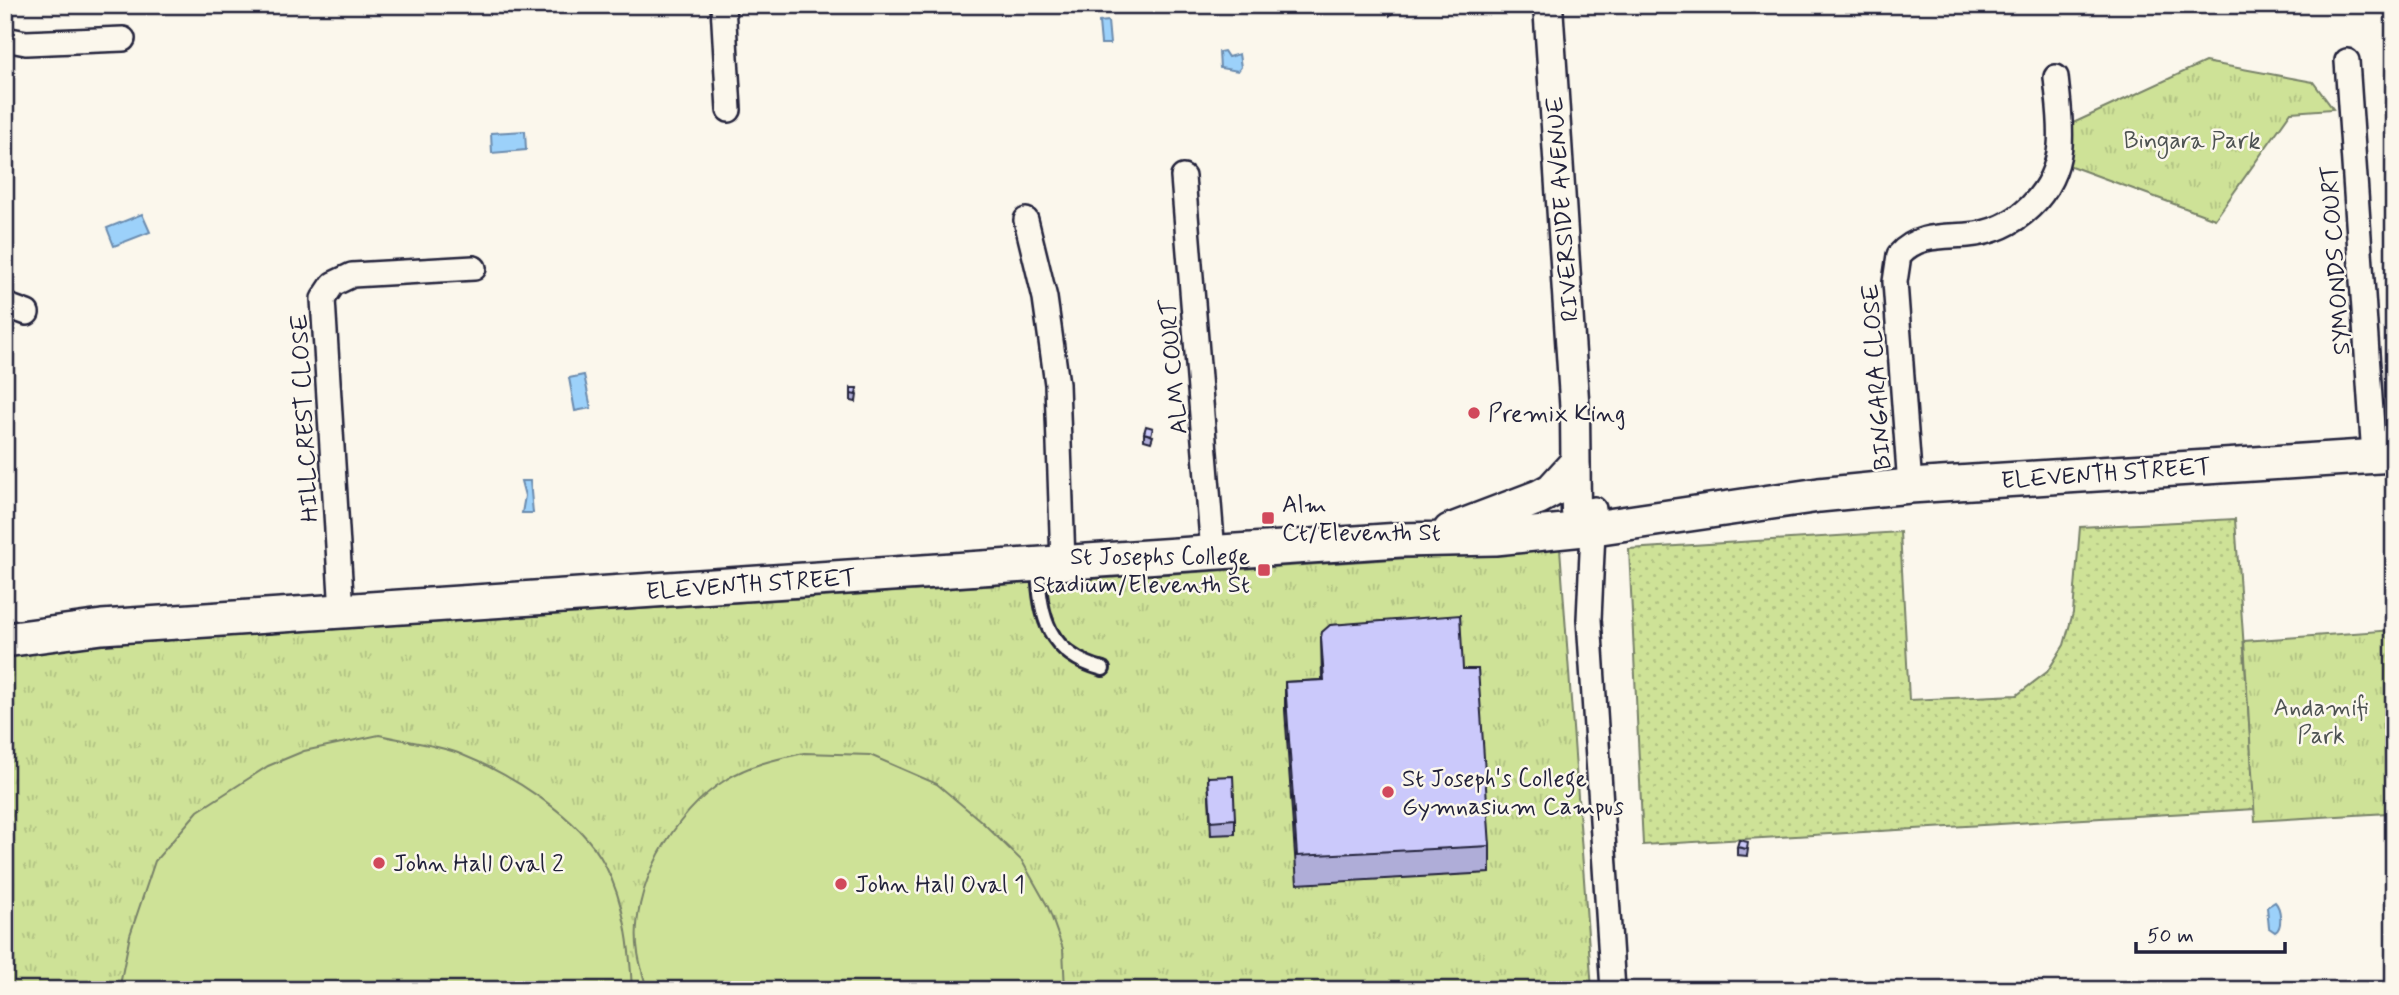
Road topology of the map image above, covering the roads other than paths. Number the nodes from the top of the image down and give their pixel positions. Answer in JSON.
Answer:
{"nodes":[{"id":1,"x":723,"y":5,"type":"edge"},
{"id":2,"x":1548,"y":5,"type":"edge"},
{"id":3,"x":5,"y":39,"type":"edge"},
{"id":4,"x":123,"y":39,"type":"dead end"},
{"id":5,"x":2347,"y":61,"type":"dead end"},
{"id":6,"x":2056,"y":77,"type":"dead end"},
{"id":7,"x":729,"y":110,"type":"dead end"},
{"id":8,"x":1183,"y":177,"type":"dead end"},
{"id":9,"x":1026,"y":220,"type":"dead end"},
{"id":10,"x":474,"y":268,"type":"dead end"},
{"id":11,"x":1575,"y":414,"type":"junction"},
{"id":12,"x":2384,"y":455,"type":"edge"},
{"id":13,"x":1573,"y":467,"type":"junction"},
{"id":14,"x":1910,"y":486,"type":"junction"},
{"id":15,"x":1585,"y":519,"type":"junction"},
{"id":16,"x":1448,"y":532,"type":"junction"},
{"id":17,"x":1400,"y":540,"type":"junction"},
{"id":18,"x":1213,"y":553,"type":"junction"},
{"id":19,"x":1051,"y":564,"type":"junction"},
{"id":20,"x":342,"y":612,"type":"junction"},
{"id":21,"x":5,"y":623,"type":"edge"},
{"id":22,"x":102,"y":627,"type":"junction"},
{"id":23,"x":5,"y":640,"type":"edge"},
{"id":24,"x":1103,"y":670,"type":"dead end"},
{"id":25,"x":1613,"y":990,"type":"edge"}],
"edges":[{"from":1,"to":7,"type":"street"},
{"from":2,"to":11,"type":"street","name":"RIVERSIDE AVENUE"},
{"from":3,"to":4,"type":"street"},
{"from":5,"to":12,"type":"street","name":"SYMONDS COURT"},
{"from":6,"to":14,"type":"street","name":"BINGARA CLOSE"},
{"from":8,"to":18,"type":"street","name":"ALM COURT"},
{"from":9,"to":19,"type":"street"},
{"from":10,"to":20,"type":"street","name":"HILLCREST CLOSE"},
{"from":11,"to":13,"type":"street","name":"RIVERSIDE AVENUE"},
{"from":11,"to":15,"type":"street","name":"RIVERSIDE AVENUE"},
{"from":12,"to":14,"type":"main road","name":"ELEVENTH STREET"},
{"from":13,"to":15,"type":"street","name":"RIVERSIDE AVENUE"},
{"from":13,"to":16,"type":"main road"},
{"from":14,"to":15,"type":"main road","name":"ELEVENTH STREET"},
{"from":15,"to":16,"type":"main road","name":"ELEVENTH STREET"},
{"from":15,"to":17,"type":"main road","name":"ELEVENTH STREET"},
{"from":15,"to":25,"type":"street","name":"RIVERSIDE AVENUE"},
{"from":16,"to":17,"type":"main road","name":"ELEVENTH STREET"},
{"from":17,"to":18,"type":"main road","name":"ELEVENTH STREET"},
{"from":18,"to":19,"type":"main road","name":"ELEVENTH STREET"},
{"from":19,"to":20,"type":"main road","name":"ELEVENTH STREET"},
{"from":19,"to":24,"type":"lane"},
{"from":20,"to":22,"type":"main road","name":"ELEVENTH STREET"},
{"from":21,"to":22,"type":"main road","name":"ELEVENTH STREET"},
{"from":22,"to":23,"type":"main road","name":"ELEVENTH STREET"}]}
